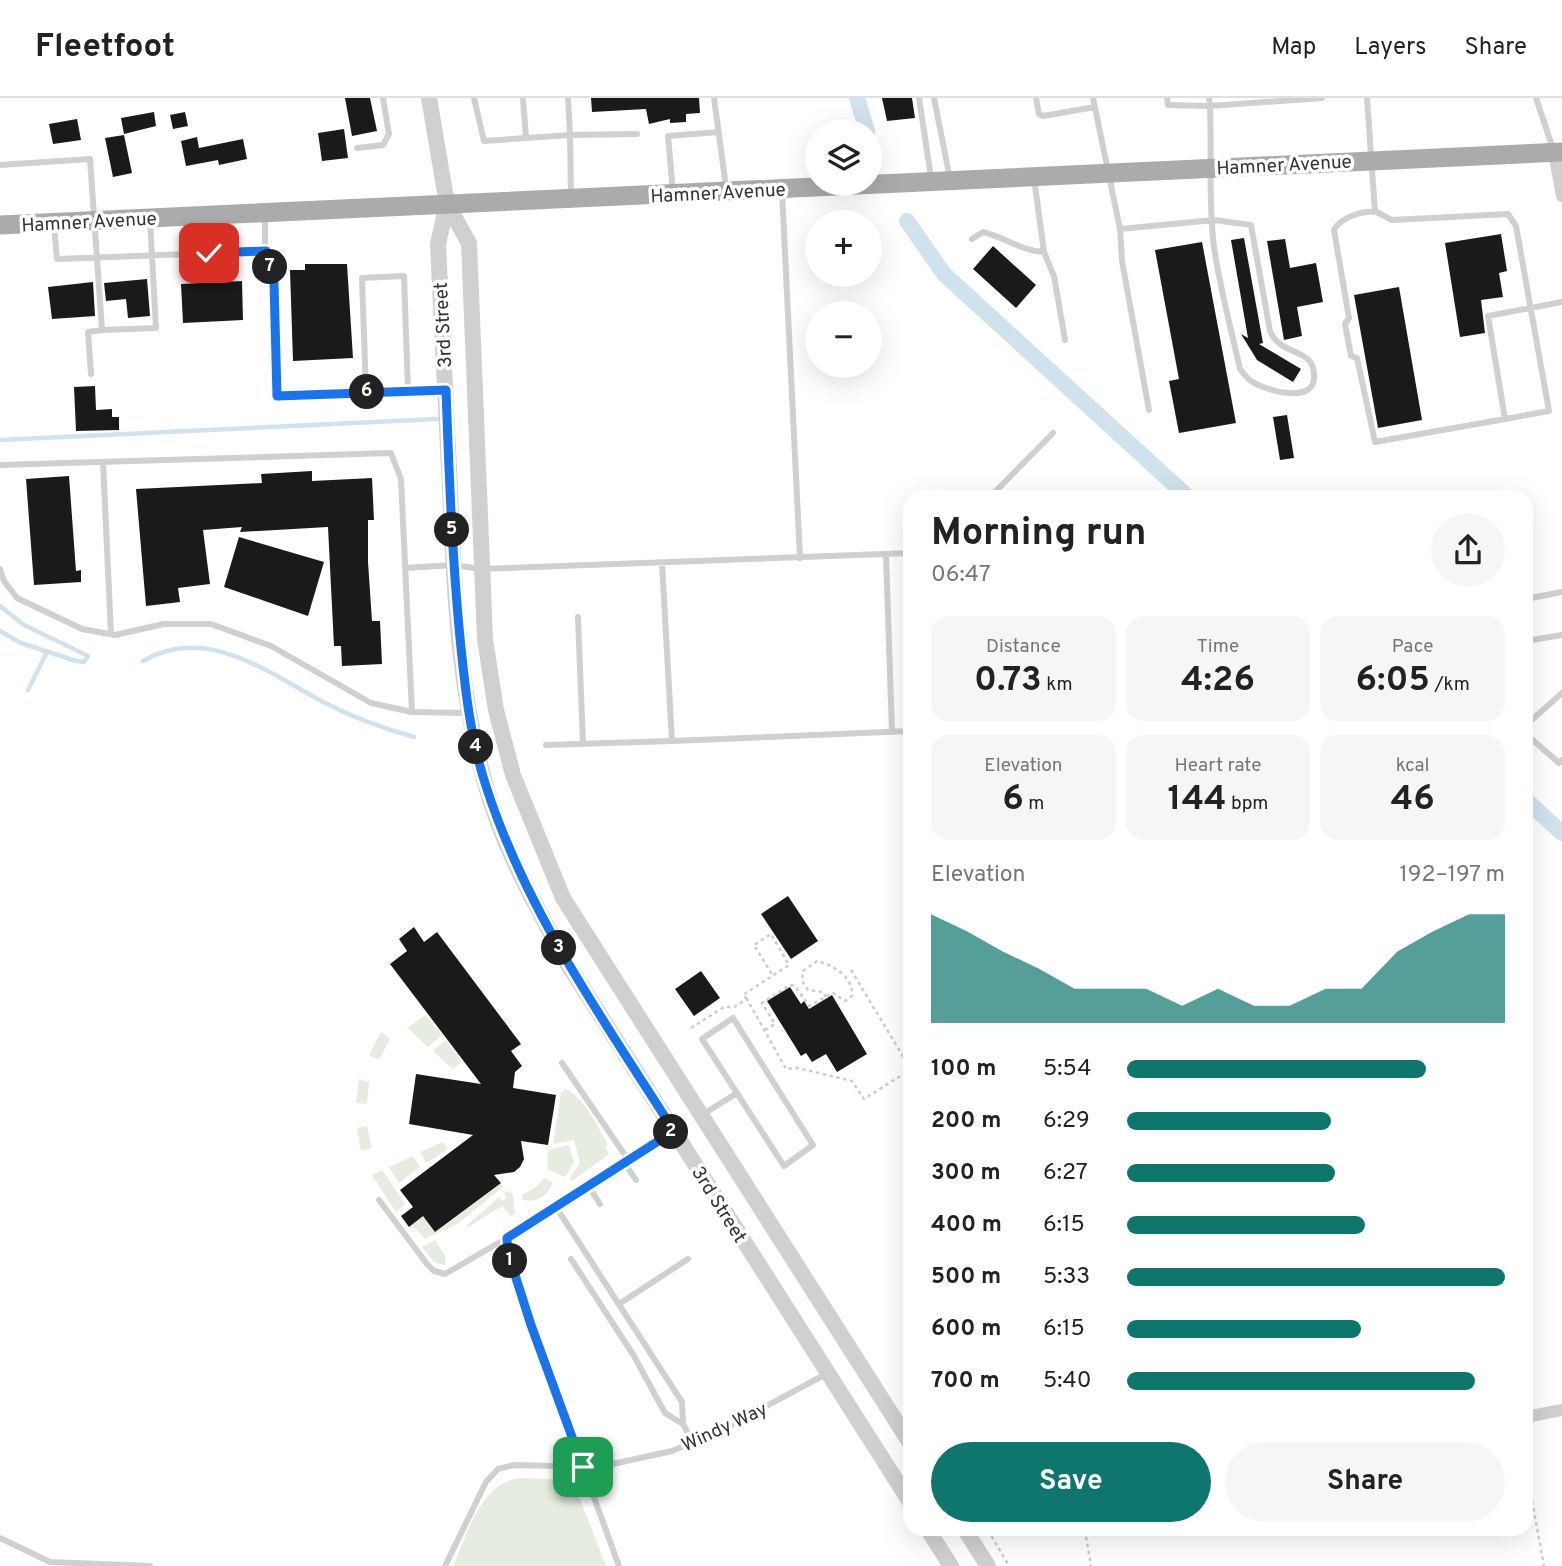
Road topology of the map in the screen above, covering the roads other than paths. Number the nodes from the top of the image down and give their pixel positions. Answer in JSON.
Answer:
{"nodes":[{"id":1,"x":383,"y":98,"type":"edge"},
{"id":2,"x":429,"y":98,"type":"edge"},
{"id":3,"x":474,"y":98,"type":"edge"},
{"id":4,"x":523,"y":98,"type":"edge"},
{"id":5,"x":568,"y":98,"type":"edge"},
{"id":6,"x":714,"y":98,"type":"edge"},
{"id":7,"x":919,"y":98,"type":"edge"},
{"id":8,"x":933,"y":98,"type":"edge"},
{"id":9,"x":1036,"y":98,"type":"edge"},
{"id":10,"x":1093,"y":98,"type":"edge"},
{"id":11,"x":1167,"y":98,"type":"edge"},
{"id":12,"x":1322,"y":98,"type":"edge"},
{"id":13,"x":1367,"y":98,"type":"edge"},
{"id":14,"x":1536,"y":98,"type":"edge"},
{"id":15,"x":1254,"y":101,"type":"edge"},
{"id":16,"x":1210,"y":102,"type":"edge"},
{"id":17,"x":1095,"y":107,"type":"junction"},
{"id":18,"x":719,"y":132,"type":"junction"},
{"id":19,"x":637,"y":134,"type":"dead end"},
{"id":20,"x":570,"y":135,"type":"junction"},
{"id":21,"x":526,"y":138,"type":"junction"},
{"id":22,"x":357,"y":148,"type":"dead end"},
{"id":23,"x":1558,"y":152,"type":"edge"},
{"id":24,"x":1370,"y":160,"type":"junction"},
{"id":25,"x":0,"y":165,"type":"edge"},
{"id":26,"x":1212,"y":168,"type":"junction"},
{"id":27,"x":1108,"y":171,"type":"junction"},
{"id":28,"x":1034,"y":176,"type":"junction"},
{"id":29,"x":932,"y":182,"type":"junction"},
{"id":30,"x":782,"y":189,"type":"junction"},
{"id":31,"x":727,"y":192,"type":"junction"},
{"id":32,"x":673,"y":194,"type":"junction"},
{"id":33,"x":1562,"y":196,"type":"edge"},
{"id":34,"x":571,"y":199,"type":"junction"},
{"id":35,"x":447,"y":204,"type":"junction"},
{"id":36,"x":1375,"y":212,"type":"junction"},
{"id":37,"x":265,"y":213,"type":"junction"},
{"id":38,"x":150,"y":218,"type":"junction"},
{"id":39,"x":1214,"y":219,"type":"junction"},
{"id":40,"x":96,"y":220,"type":"junction"},
{"id":41,"x":54,"y":222,"type":"junction"},
{"id":42,"x":0,"y":225,"type":"edge"},
{"id":43,"x":1120,"y":229,"type":"junction"},
{"id":44,"x":972,"y":239,"type":"dead end"},
{"id":45,"x":266,"y":251,"type":"junction"},
{"id":46,"x":1044,"y":252,"type":"junction"},
{"id":47,"x":152,"y":256,"type":"junction"},
{"id":48,"x":98,"y":258,"type":"junction"},
{"id":49,"x":1562,"y":302,"type":"edge"},
{"id":50,"x":1530,"y":308,"type":"junction"},
{"id":51,"x":102,"y":330,"type":"junction"},
{"id":52,"x":1065,"y":340,"type":"dead end"},
{"id":53,"x":91,"y":374,"type":"dead end"},
{"id":54,"x":446,"y":390,"type":"junction"},
{"id":55,"x":408,"y":391,"type":"junction"},
{"id":56,"x":366,"y":393,"type":"junction"},
{"id":57,"x":1149,"y":410,"type":"dead end"},
{"id":58,"x":1506,"y":419,"type":"junction"},
{"id":59,"x":1053,"y":433,"type":"dead end"},
{"id":60,"x":103,"y":462,"type":"junction"},
{"id":61,"x":0,"y":465,"type":"edge"},
{"id":62,"x":997,"y":490,"type":"edge"},
{"id":63,"x":903,"y":554,"type":"edge"},
{"id":64,"x":886,"y":555,"type":"junction"},
{"id":65,"x":800,"y":558,"type":"junction"},
{"id":66,"x":663,"y":563,"type":"junction"},
{"id":67,"x":453,"y":565,"type":"junction"},
{"id":68,"x":405,"y":568,"type":"junction"},
{"id":69,"x":0,"y":569,"type":"edge"},
{"id":70,"x":481,"y":569,"type":"junction"},
{"id":71,"x":1562,"y":592,"type":"edge"},
{"id":72,"x":1533,"y":598,"type":"edge"},
{"id":73,"x":578,"y":617,"type":"dead end"},
{"id":74,"x":111,"y":634,"type":"junction"},
{"id":75,"x":1562,"y":635,"type":"edge"},
{"id":76,"x":1533,"y":640,"type":"edge"},
{"id":77,"x":1562,"y":693,"type":"edge"},
{"id":78,"x":412,"y":712,"type":"junction"},
{"id":79,"x":468,"y":713,"type":"junction"},
{"id":80,"x":1533,"y":719,"type":"edge"},
{"id":81,"x":903,"y":731,"type":"edge"},
{"id":82,"x":892,"y":732,"type":"junction"},
{"id":83,"x":1533,"y":739,"type":"edge"},
{"id":84,"x":672,"y":741,"type":"junction"},
{"id":85,"x":583,"y":744,"type":"junction"},
{"id":86,"x":547,"y":745,"type":"dead end"},
{"id":87,"x":1562,"y":760,"type":"edge"},
{"id":88,"x":562,"y":1063,"type":"dead end"},
{"id":89,"x":737,"y":1093,"type":"junction"},
{"id":90,"x":700,"y":1115,"type":"junction"},
{"id":91,"x":674,"y":1131,"type":"junction"},
{"id":92,"x":625,"y":1160,"type":"junction"},
{"id":93,"x":636,"y":1180,"type":"dead end"},
{"id":94,"x":588,"y":1185,"type":"junction"},
{"id":95,"x":379,"y":1200,"type":"dead end"},
{"id":96,"x":600,"y":1205,"type":"dead end"},
{"id":97,"x":556,"y":1207,"type":"junction"},
{"id":98,"x":507,"y":1238,"type":"junction"},
{"id":99,"x":570,"y":1259,"type":"dead end"},
{"id":100,"x":688,"y":1259,"type":"dead end"},
{"id":101,"x":619,"y":1304,"type":"junction"},
{"id":102,"x":856,"y":1359,"type":"junction"},
{"id":103,"x":828,"y":1373,"type":"junction"},
{"id":104,"x":1562,"y":1410,"type":"edge"},
{"id":105,"x":1533,"y":1416,"type":"edge"},
{"id":106,"x":683,"y":1424,"type":"junction"},
{"id":107,"x":903,"y":1432,"type":"edge"},
{"id":108,"x":693,"y":1443,"type":"junction"},
{"id":109,"x":583,"y":1467,"type":"junction"},
{"id":110,"x":903,"y":1491,"type":"edge"},
{"id":111,"x":932,"y":1536,"type":"edge"},
{"id":112,"x":969,"y":1536,"type":"edge"},
{"id":113,"x":0,"y":1538,"type":"edge"},
{"id":114,"x":49,"y":1564,"type":"edge"},
{"id":115,"x":150,"y":1566,"type":"edge"},
{"id":116,"x":445,"y":1566,"type":"edge"},
{"id":117,"x":619,"y":1566,"type":"edge"},
{"id":118,"x":951,"y":1566,"type":"edge"},
{"id":119,"x":988,"y":1566,"type":"edge"}],
"edges":[{"from":1,"to":22,"type":"lane"},
{"from":2,"to":35,"type":"street","name":"3rd Street"},
{"from":3,"to":21,"type":"lane"},
{"from":4,"to":21,"type":"lane"},
{"from":5,"to":20,"type":"lane"},
{"from":6,"to":18,"type":"lane"},
{"from":7,"to":29,"type":"lane"},
{"from":8,"to":29,"type":"lane"},
{"from":9,"to":17,"type":"lane"},
{"from":10,"to":17,"type":"lane"},
{"from":11,"to":16,"type":"lane"},
{"from":12,"to":15,"type":"lane"},
{"from":13,"to":24,"type":"lane"},
{"from":14,"to":23,"type":"lane"},
{"from":15,"to":16,"type":"lane"},
{"from":16,"to":26,"type":"lane"},
{"from":17,"to":27,"type":"lane"},
{"from":18,"to":31,"type":"lane"},
{"from":18,"to":32,"type":"lane"},
{"from":19,"to":20,"type":"lane"},
{"from":20,"to":21,"type":"lane"},
{"from":20,"to":34,"type":"lane"},
{"from":23,"to":24,"type":"main road","name":"Hamner Avenue"},
{"from":23,"to":33,"type":"street"},
{"from":24,"to":26,"type":"main road","name":"Hamner Avenue"},
{"from":24,"to":36,"type":"lane"},
{"from":25,"to":40,"type":"lane"},
{"from":26,"to":27,"type":"main road","name":"Hamner Avenue"},
{"from":26,"to":39,"type":"lane"},
{"from":27,"to":28,"type":"main road","name":"Hamner Avenue"},
{"from":27,"to":43,"type":"lane"},
{"from":28,"to":29,"type":"main road","name":"Hamner Avenue"},
{"from":28,"to":46,"type":"lane"},
{"from":29,"to":30,"type":"main road","name":"Hamner Avenue"},
{"from":30,"to":31,"type":"main road","name":"Hamner Avenue"},
{"from":30,"to":65,"type":"lane"},
{"from":31,"to":32,"type":"main road","name":"Hamner Avenue"},
{"from":32,"to":34,"type":"main road","name":"Hamner Avenue"},
{"from":34,"to":35,"type":"main road","name":"Hamner Avenue"},
{"from":35,"to":37,"type":"main road","name":"Hamner Avenue"},
{"from":35,"to":54,"type":"street","name":"3rd Street"},
{"from":35,"to":70,"type":"street","name":"3rd Street"},
{"from":36,"to":50,"type":"lane"},
{"from":36,"to":58,"type":"lane"},
{"from":37,"to":38,"type":"main road","name":"Hamner Avenue"},
{"from":37,"to":45,"type":"lane"},
{"from":38,"to":40,"type":"main road","name":"Hamner Avenue"},
{"from":38,"to":47,"type":"lane"},
{"from":39,"to":39,"type":"lane"},
{"from":39,"to":43,"type":"lane"},
{"from":40,"to":41,"type":"main road","name":"Hamner Avenue"},
{"from":40,"to":48,"type":"lane"},
{"from":41,"to":42,"type":"main road","name":"Hamner Avenue"},
{"from":41,"to":48,"type":"lane"},
{"from":43,"to":57,"type":"lane"},
{"from":44,"to":46,"type":"lane"},
{"from":45,"to":47,"type":"lane"},
{"from":45,"to":56,"type":"lane"},
{"from":46,"to":52,"type":"lane"},
{"from":47,"to":48,"type":"lane"},
{"from":47,"to":51,"type":"lane"},
{"from":48,"to":51,"type":"lane"},
{"from":49,"to":50,"type":"lane"},
{"from":50,"to":58,"type":"lane"},
{"from":50,"to":58,"type":"lane"},
{"from":51,"to":53,"type":"lane"},
{"from":54,"to":55,"type":"lane"},
{"from":54,"to":67,"type":"street","name":"3rd Street"},
{"from":55,"to":56,"type":"lane"},
{"from":55,"to":56,"type":"lane"},
{"from":59,"to":62,"type":"lane"},
{"from":60,"to":61,"type":"lane"},
{"from":60,"to":68,"type":"lane"},
{"from":60,"to":74,"type":"lane"},
{"from":63,"to":64,"type":"lane"},
{"from":64,"to":65,"type":"lane"},
{"from":64,"to":82,"type":"lane"},
{"from":65,"to":66,"type":"lane"},
{"from":66,"to":70,"type":"lane"},
{"from":66,"to":84,"type":"lane"},
{"from":67,"to":68,"type":"lane"},
{"from":67,"to":70,"type":"lane"},
{"from":67,"to":79,"type":"street","name":"3rd Street"},
{"from":68,"to":78,"type":"lane"},
{"from":69,"to":74,"type":"lane"},
{"from":70,"to":90,"type":"street","name":"3rd Street"},
{"from":71,"to":72,"type":"lane"},
{"from":73,"to":85,"type":"lane"},
{"from":74,"to":78,"type":"lane"},
{"from":75,"to":76,"type":"lane"},
{"from":77,"to":80,"type":"lane"},
{"from":78,"to":79,"type":"lane"},
{"from":79,"to":91,"type":"street","name":"3rd Street"},
{"from":81,"to":82,"type":"lane"},
{"from":82,"to":84,"type":"lane"},
{"from":83,"to":87,"type":"lane"},
{"from":84,"to":85,"type":"lane"},
{"from":85,"to":86,"type":"lane"},
{"from":88,"to":92,"type":"lane"},
{"from":89,"to":89,"type":"lane"},
{"from":89,"to":90,"type":"lane"},
{"from":90,"to":102,"type":"street","name":"3rd Street"},
{"from":91,"to":92,"type":"lane"},
{"from":91,"to":103,"type":"street","name":"3rd Street"},
{"from":92,"to":93,"type":"lane"},
{"from":92,"to":94,"type":"lane"},
{"from":94,"to":96,"type":"lane"},
{"from":94,"to":97,"type":"lane"},
{"from":95,"to":98,"type":"lane"},
{"from":97,"to":98,"type":"lane"},
{"from":97,"to":101,"type":"lane"},
{"from":98,"to":109,"type":"lane"},
{"from":99,"to":106,"type":"lane"},
{"from":100,"to":101,"type":"lane"},
{"from":101,"to":106,"type":"lane"},
{"from":102,"to":103,"type":"street","name":"Windy Way"},
{"from":102,"to":107,"type":"street","name":"3rd Street"},
{"from":103,"to":108,"type":"lane","name":"Windy Way"},
{"from":103,"to":110,"type":"street","name":"3rd Street"},
{"from":104,"to":105,"type":"street"},
{"from":106,"to":108,"type":"lane"},
{"from":108,"to":109,"type":"lane","name":"Windy Way"},
{"from":109,"to":116,"type":"lane","name":"Windy Way"},
{"from":109,"to":117,"type":"lane"},
{"from":111,"to":118,"type":"street"},
{"from":112,"to":119,"type":"street"},
{"from":113,"to":114,"type":"lane"},
{"from":114,"to":115,"type":"lane"}]}
